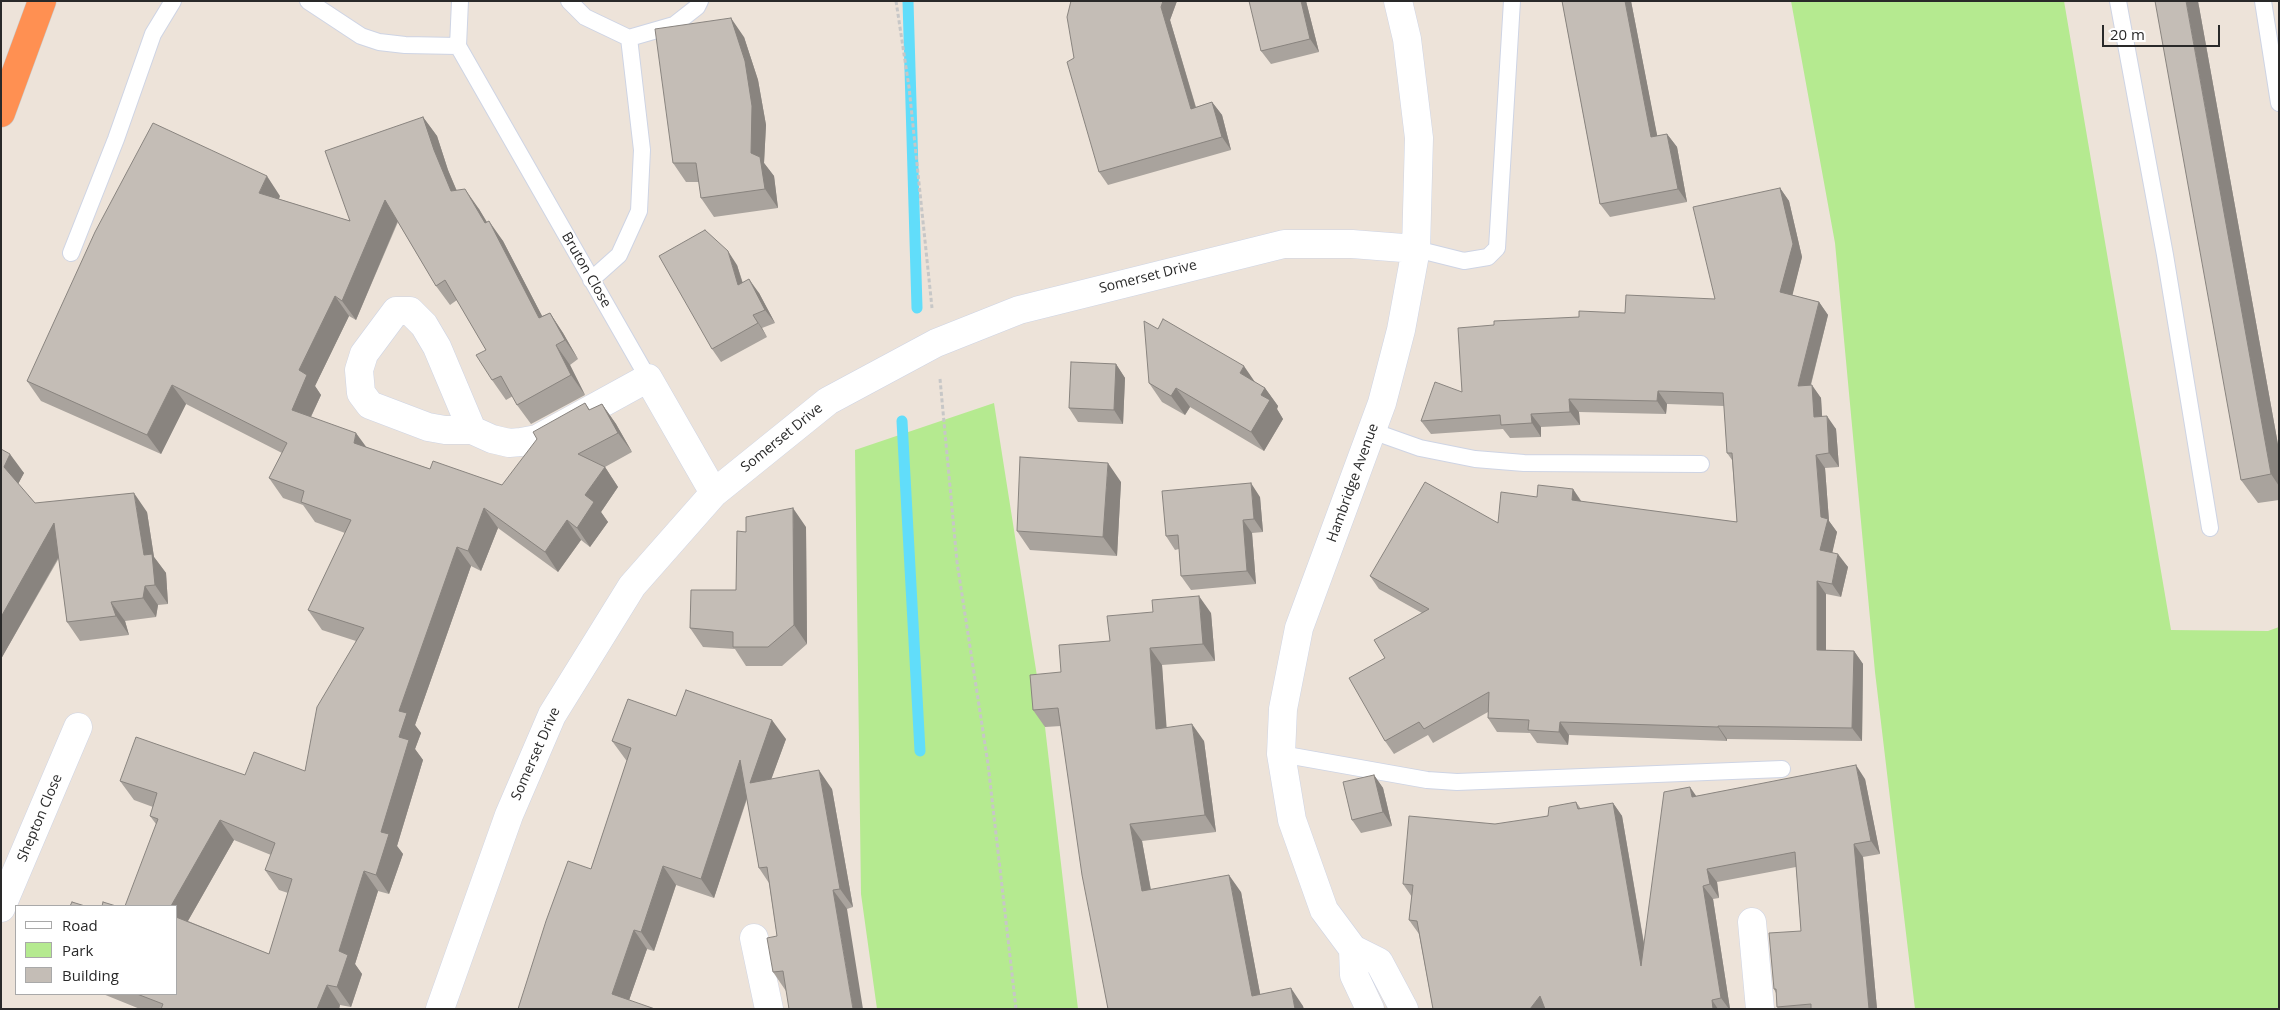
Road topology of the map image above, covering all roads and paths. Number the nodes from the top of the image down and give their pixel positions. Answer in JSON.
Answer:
{"nodes":[{"id":1,"x":42,"y":1,"type":"edge"},
{"id":2,"x":173,"y":1,"type":"edge"},
{"id":3,"x":308,"y":1,"type":"edge"},
{"id":4,"x":460,"y":1,"type":"edge"},
{"id":5,"x":569,"y":1,"type":"edge"},
{"id":6,"x":700,"y":1,"type":"edge"},
{"id":7,"x":896,"y":1,"type":"edge"},
{"id":8,"x":1398,"y":1,"type":"edge"},
{"id":9,"x":1512,"y":1,"type":"edge"},
{"id":10,"x":2118,"y":1,"type":"edge"},
{"id":11,"x":2263,"y":1,"type":"edge"},
{"id":12,"x":628,"y":38,"type":"junction"},
{"id":13,"x":458,"y":46,"type":"junction"},
{"id":14,"x":2279,"y":103,"type":"edge"},
{"id":15,"x":1,"y":113,"type":"edge"},
{"id":16,"x":1416,"y":249,"type":"junction"},
{"id":17,"x":71,"y":254,"type":"dead end"},
{"id":18,"x":592,"y":280,"type":"junction"},
{"id":19,"x":936,"y":343,"type":"junction"},
{"id":20,"x":648,"y":378,"type":"junction"},
{"id":21,"x":472,"y":430,"type":"junction"},
{"id":22,"x":1372,"y":431,"type":"junction"},
{"id":23,"x":1700,"y":464,"type":"dead end"},
{"id":24,"x":714,"y":493,"type":"junction"},
{"id":25,"x":2210,"y":528,"type":"dead end"},
{"id":26,"x":78,"y":727,"type":"dead end"},
{"id":27,"x":1281,"y":754,"type":"junction"},
{"id":28,"x":1782,"y":770,"type":"dead end"},
{"id":29,"x":1,"y":908,"type":"edge"},
{"id":30,"x":1752,"y":922,"type":"dead end"},
{"id":31,"x":754,"y":938,"type":"dead end"},
{"id":32,"x":1354,"y":949,"type":"junction"},
{"id":33,"x":440,"y":1009,"type":"edge"},
{"id":34,"x":769,"y":1009,"type":"edge"},
{"id":35,"x":1016,"y":1009,"type":"edge"},
{"id":36,"x":1370,"y":1009,"type":"edge"},
{"id":37,"x":1404,"y":1009,"type":"edge"},
{"id":38,"x":1760,"y":1009,"type":"edge"}],
"edges":[{"from":1,"to":15,"type":"highway"},
{"from":2,"to":17,"type":"lane"},
{"from":3,"to":13,"type":"lane"},
{"from":4,"to":13,"type":"lane"},
{"from":5,"to":12,"type":"lane"},
{"from":6,"to":12,"type":"lane"},
{"from":7,"to":19,"type":"path"},
{"from":8,"to":16,"type":"street","name":"Hambridge Avenue"},
{"from":9,"to":16,"type":"lane"},
{"from":10,"to":25,"type":"lane"},
{"from":11,"to":14,"type":"lane"},
{"from":12,"to":18,"type":"lane"},
{"from":13,"to":18,"type":"lane","name":"Bruton Close"},
{"from":16,"to":19,"type":"street","name":"Somerset Drive"},
{"from":16,"to":22,"type":"street","name":"Hambridge Avenue"},
{"from":18,"to":20,"type":"lane","name":"Bruton Close"},
{"from":19,"to":24,"type":"street","name":"Somerset Drive"},
{"from":19,"to":35,"type":"path"},
{"from":20,"to":21,"type":"street"},
{"from":20,"to":24,"type":"street","name":"Bruton Close"},
{"from":21,"to":21,"type":"street"},
{"from":22,"to":23,"type":"lane"},
{"from":22,"to":27,"type":"street","name":"Hambridge Avenue"},
{"from":24,"to":33,"type":"street","name":"Somerset Drive"},
{"from":26,"to":29,"type":"street","name":"Shepton Close"},
{"from":27,"to":28,"type":"lane"},
{"from":27,"to":32,"type":"street","name":"Hambridge Avenue"},
{"from":30,"to":38,"type":"street"},
{"from":31,"to":34,"type":"street"},
{"from":32,"to":36,"type":"street"},
{"from":32,"to":37,"type":"street","name":"Hambridge Avenue"}]}
